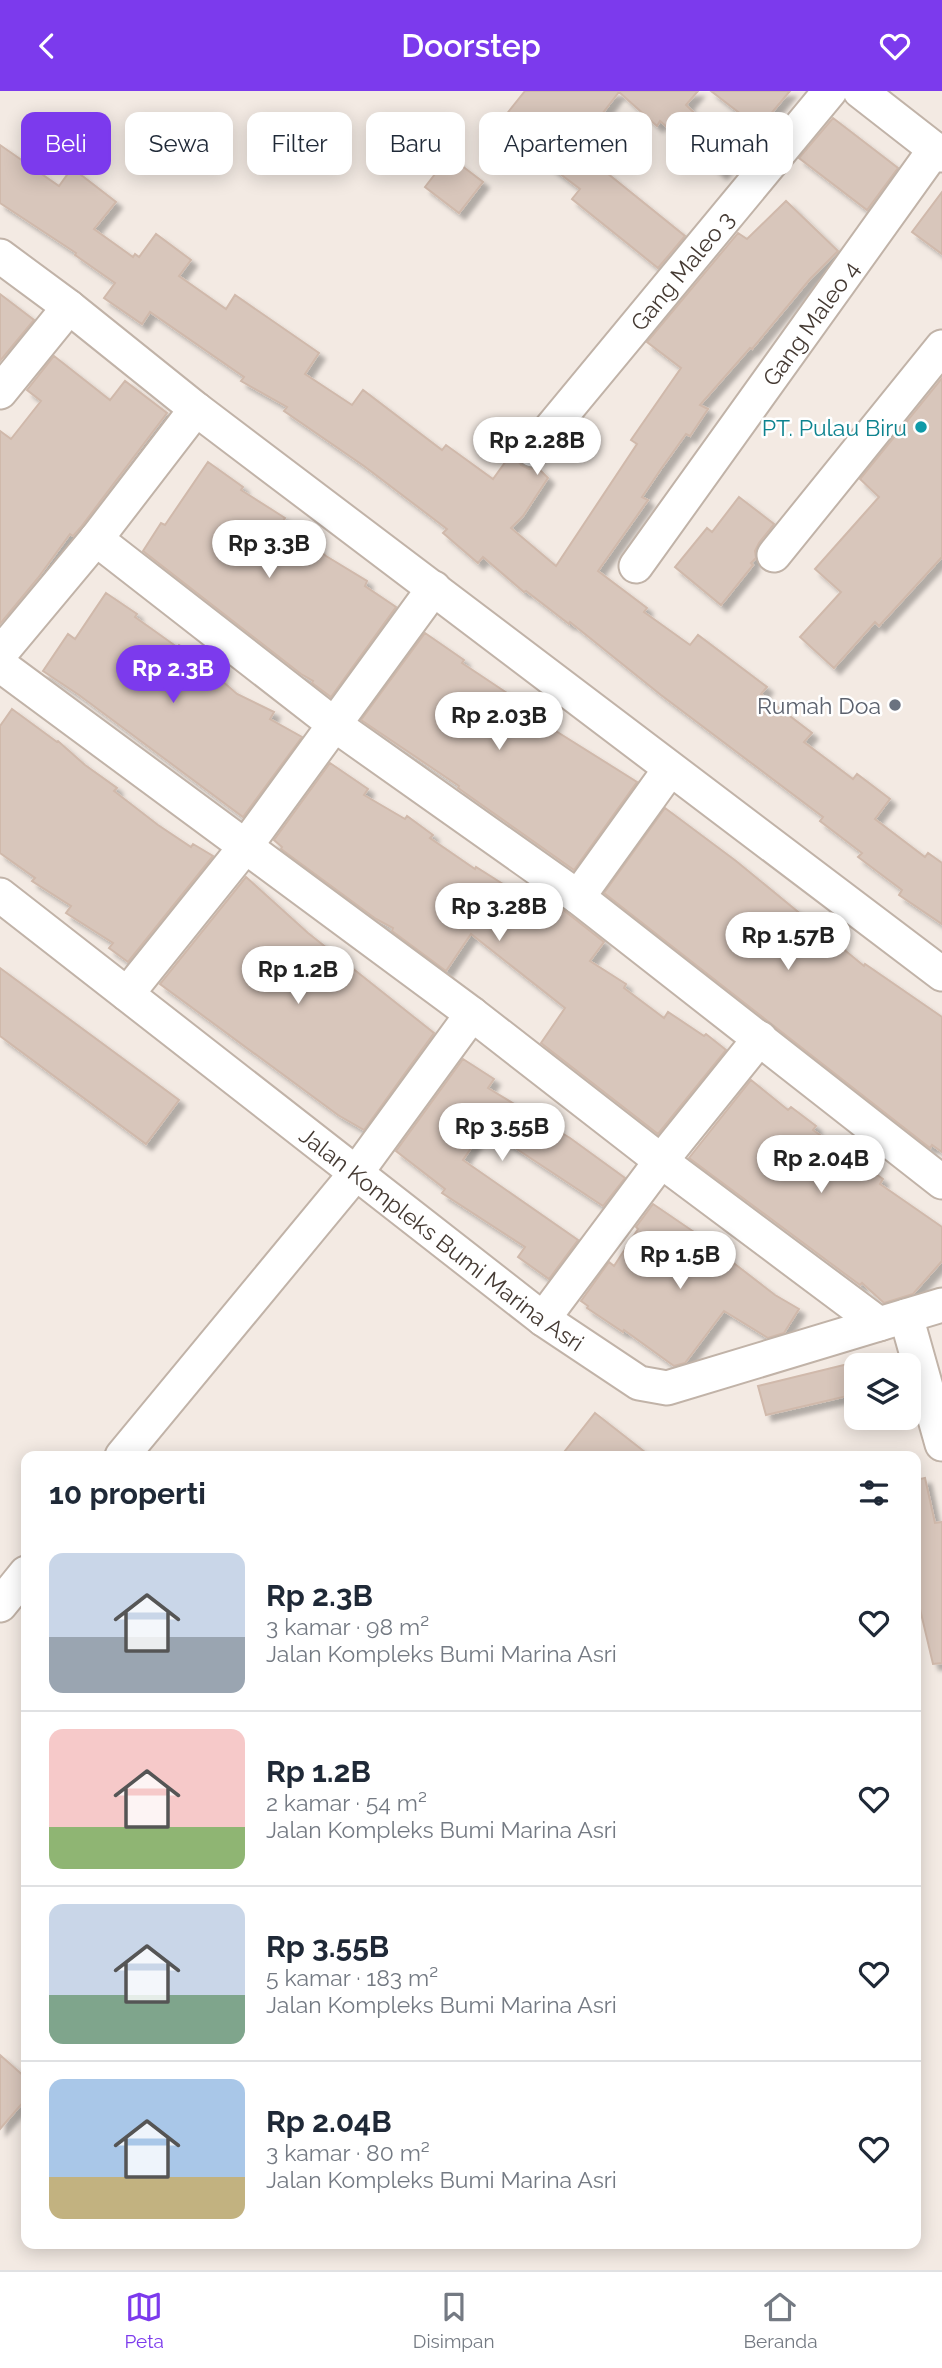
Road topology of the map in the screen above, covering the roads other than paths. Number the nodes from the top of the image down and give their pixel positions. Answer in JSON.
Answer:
{"nodes":[{"id":1,"x":830,"y":91,"type":"edge"},
{"id":2,"x":860,"y":91,"type":"edge"},
{"id":3,"x":939,"y":152,"type":"edge"},
{"id":4,"x":0,"y":256,"type":"edge"},
{"id":5,"x":69,"y":307,"type":"junction"},
{"id":6,"x":942,"y":347,"type":"edge"},
{"id":7,"x":0,"y":392,"type":"edge"},
{"id":8,"x":196,"y":409,"type":"junction"},
{"id":9,"x":533,"y":450,"type":"dead end"},
{"id":10,"x":96,"y":539,"type":"junction"},
{"id":11,"x":774,"y":555,"type":"dead end"},
{"id":12,"x":636,"y":566,"type":"dead end"},
{"id":13,"x":434,"y":587,"type":"junction"},
{"id":14,"x":0,"y":654,"type":"edge"},
{"id":15,"x":0,"y":665,"type":"edge"},
{"id":16,"x":335,"y":725,"type":"junction"},
{"id":17,"x":670,"y":769,"type":"junction"},
{"id":18,"x":245,"y":847,"type":"junction"},
{"id":19,"x":0,"y":895,"type":"edge"},
{"id":20,"x":578,"y":897,"type":"junction"},
{"id":21,"x":942,"y":974,"type":"edge"},
{"id":22,"x":127,"y":994,"type":"junction"},
{"id":23,"x":472,"y":1014,"type":"junction"},
{"id":24,"x":760,"y":1038,"type":"junction"},
{"id":25,"x":662,"y":1161,"type":"junction"},
{"id":26,"x":356,"y":1173,"type":"junction"},
{"id":27,"x":942,"y":1182,"type":"edge"},
{"id":28,"x":942,"y":1305,"type":"edge"},
{"id":29,"x":543,"y":1319,"type":"junction"},
{"id":30,"x":892,"y":1320,"type":"junction"},
{"id":31,"x":942,"y":1444,"type":"edge"},
{"id":32,"x":126,"y":1451,"type":"edge"},
{"id":33,"x":21,"y":1579,"type":"edge"},
{"id":34,"x":0,"y":1605,"type":"edge"}],
"edges":[{"from":1,"to":9,"type":"street","name":"Gang Maleo 3"},
{"from":2,"to":3,"type":"street"},
{"from":3,"to":12,"type":"street","name":"Gang Maleo 4"},
{"from":4,"to":5,"type":"street"},
{"from":5,"to":7,"type":"street"},
{"from":5,"to":8,"type":"street"},
{"from":6,"to":11,"type":"street"},
{"from":8,"to":10,"type":"street"},
{"from":8,"to":13,"type":"street"},
{"from":10,"to":14,"type":"street"},
{"from":10,"to":16,"type":"street"},
{"from":13,"to":16,"type":"street"},
{"from":13,"to":17,"type":"street"},
{"from":15,"to":18,"type":"street"},
{"from":16,"to":18,"type":"street"},
{"from":16,"to":20,"type":"street"},
{"from":17,"to":20,"type":"street"},
{"from":17,"to":21,"type":"street"},
{"from":18,"to":22,"type":"street"},
{"from":18,"to":23,"type":"street"},
{"from":19,"to":22,"type":"street","name":"Jalan Kompleks Bumi Marina Asri"},
{"from":20,"to":24,"type":"street"},
{"from":22,"to":26,"type":"street","name":"Jalan Kompleks Bumi Marina Asri"},
{"from":23,"to":25,"type":"street"},
{"from":23,"to":26,"type":"street"},
{"from":24,"to":25,"type":"street"},
{"from":24,"to":27,"type":"street"},
{"from":25,"to":29,"type":"street"},
{"from":25,"to":30,"type":"street"},
{"from":26,"to":29,"type":"street","name":"Jalan Kompleks Bumi Marina Asri"},
{"from":26,"to":32,"type":"street"},
{"from":28,"to":30,"type":"street","name":"Jalan Kompleks Bumi Marina Asri"},
{"from":29,"to":30,"type":"street","name":"Jalan Kompleks Bumi Marina Asri"},
{"from":30,"to":31,"type":"street"},
{"from":33,"to":34,"type":"street"}]}
